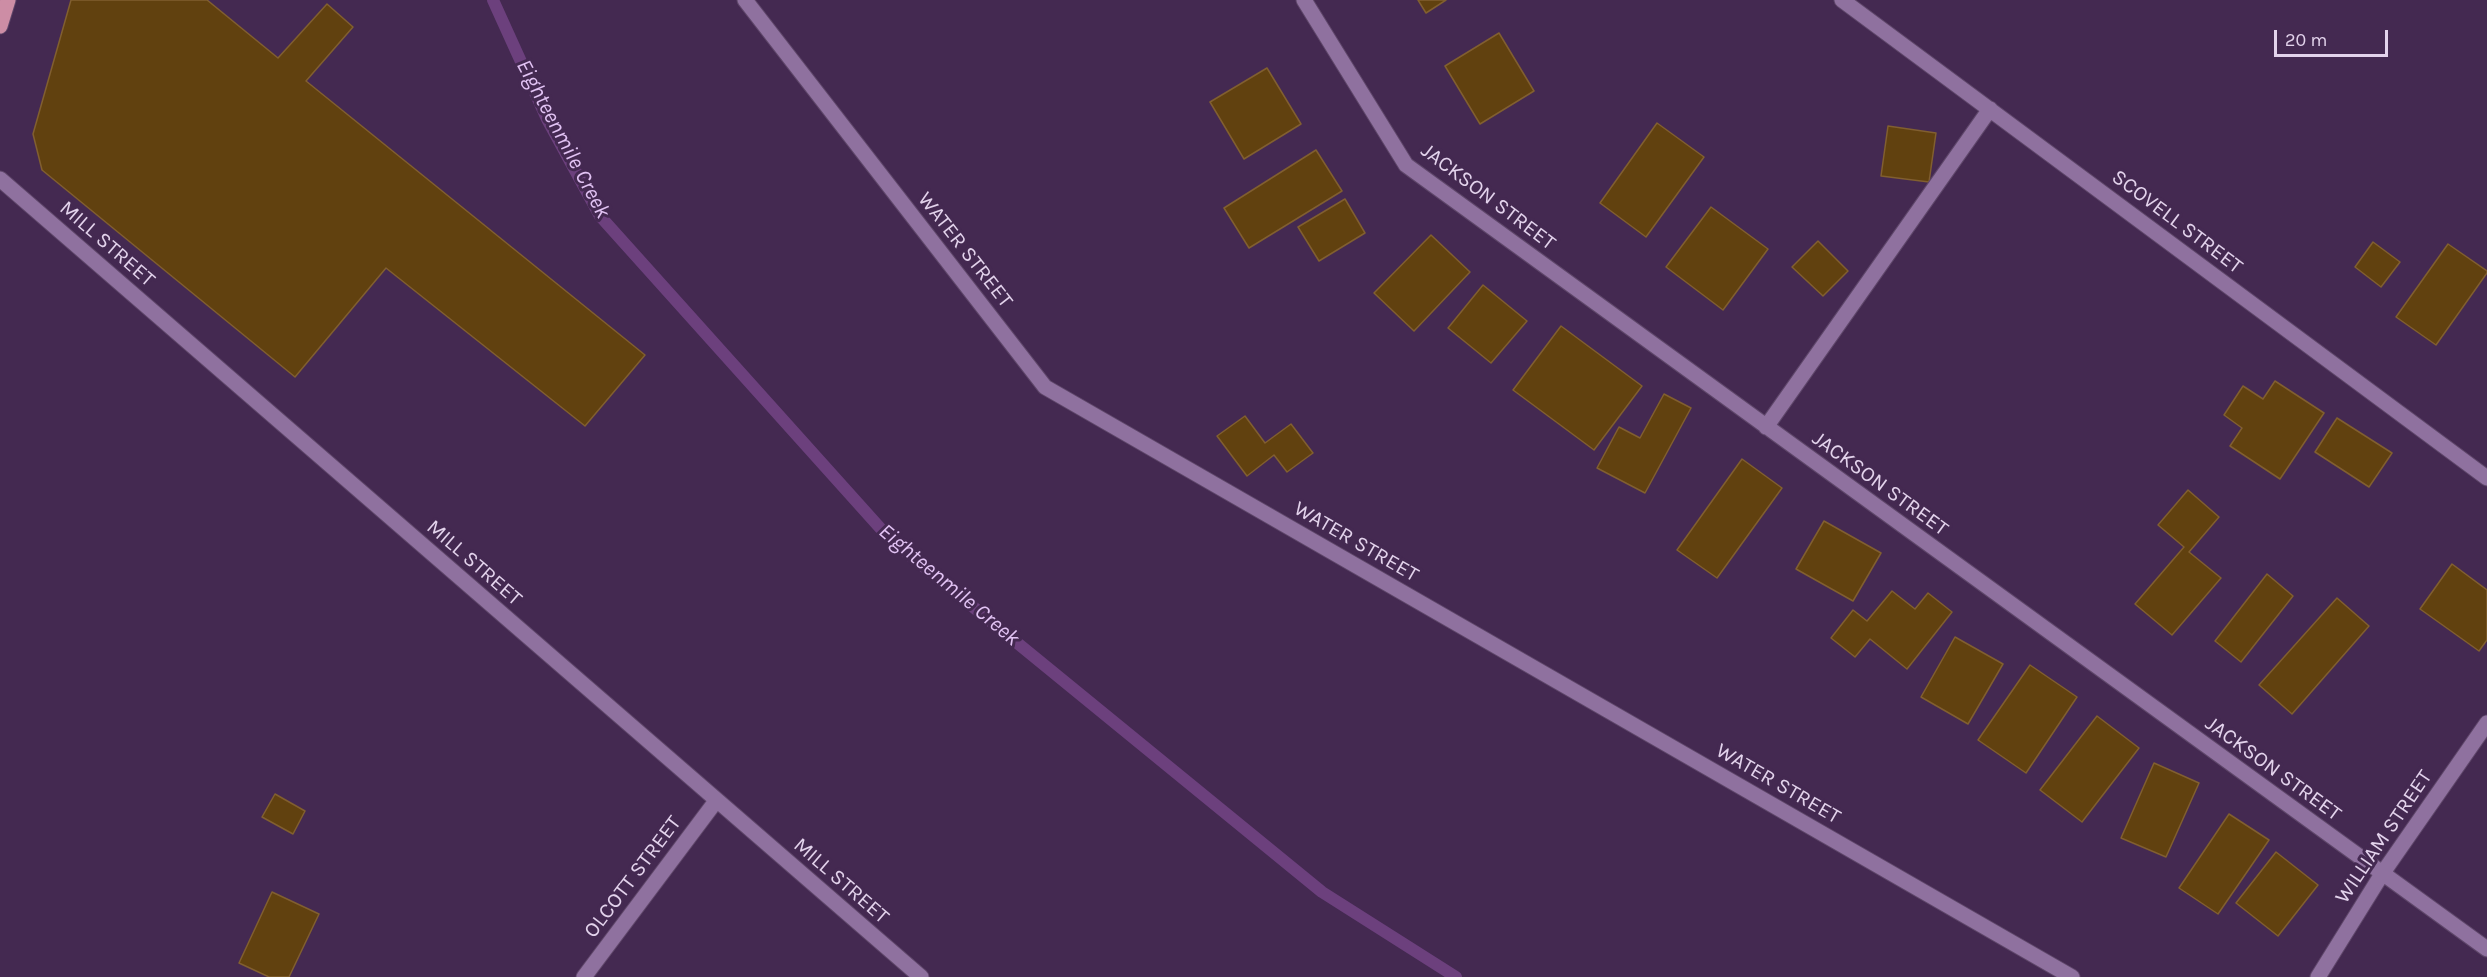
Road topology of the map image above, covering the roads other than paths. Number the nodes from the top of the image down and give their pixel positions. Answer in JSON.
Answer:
{"nodes":[{"id":1,"x":8,"y":0,"type":"edge"},
{"id":2,"x":745,"y":0,"type":"edge"},
{"id":3,"x":1304,"y":0,"type":"edge"},
{"id":4,"x":1842,"y":0,"type":"edge"},
{"id":5,"x":0,"y":26,"type":"edge"},
{"id":6,"x":1990,"y":109,"type":"junction"},
{"id":7,"x":0,"y":179,"type":"edge"},
{"id":8,"x":1766,"y":427,"type":"junction"},
{"id":9,"x":2487,"y":478,"type":"edge"},
{"id":10,"x":2487,"y":723,"type":"edge"},
{"id":11,"x":716,"y":801,"type":"junction"},
{"id":12,"x":2382,"y":874,"type":"junction"},
{"id":13,"x":2487,"y":949,"type":"edge"},
{"id":14,"x":584,"y":977,"type":"edge"},
{"id":15,"x":921,"y":977,"type":"edge"},
{"id":16,"x":2072,"y":977,"type":"edge"},
{"id":17,"x":2318,"y":977,"type":"edge"}],
"edges":[{"from":1,"to":5,"type":"main road"},
{"from":2,"to":16,"type":"street","name":"WATER STREET"},
{"from":3,"to":8,"type":"street","name":"JACKSON STREET"},
{"from":4,"to":6,"type":"street","name":"SCOVELL STREET"},
{"from":6,"to":8,"type":"street"},
{"from":6,"to":9,"type":"street","name":"SCOVELL STREET"},
{"from":7,"to":11,"type":"street","name":"MILL STREET"},
{"from":8,"to":12,"type":"street","name":"JACKSON STREET"},
{"from":10,"to":12,"type":"street","name":"WILLIAM STREET"},
{"from":11,"to":14,"type":"street","name":"OLCOTT STREET"},
{"from":11,"to":15,"type":"street","name":"MILL STREET"},
{"from":12,"to":13,"type":"street","name":"JACKSON STREET"},
{"from":12,"to":17,"type":"street","name":"WILLIAM STREET"}]}
